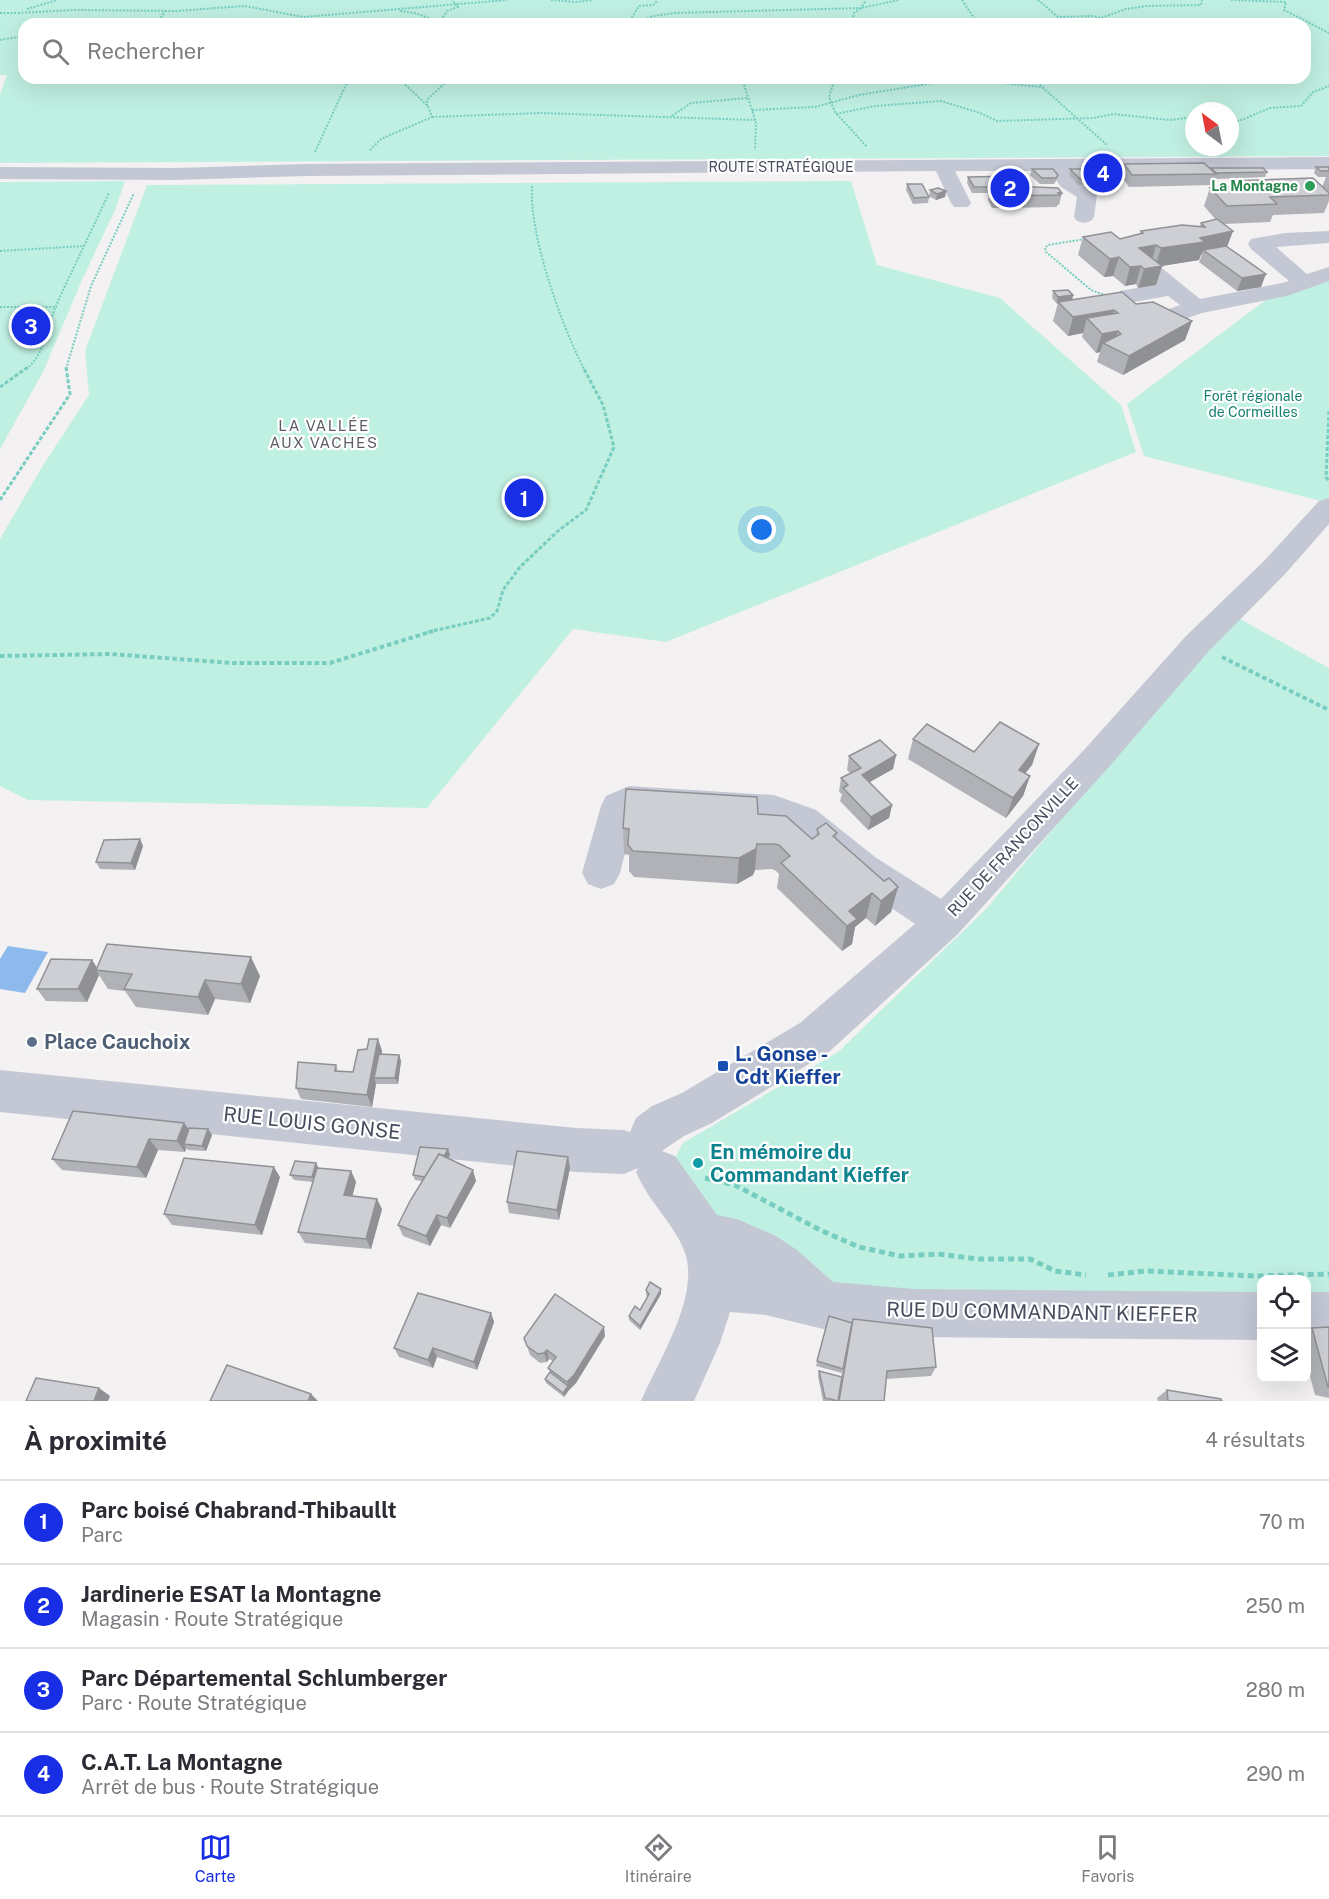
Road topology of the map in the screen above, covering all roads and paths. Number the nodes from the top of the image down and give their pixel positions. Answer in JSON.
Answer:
{"nodes":[{"id":1,"x":57,"y":0,"type":"edge"},
{"id":2,"x":452,"y":0,"type":"edge"},
{"id":3,"x":507,"y":0,"type":"edge"},
{"id":4,"x":551,"y":0,"type":"edge"},
{"id":5,"x":593,"y":0,"type":"edge"},
{"id":6,"x":658,"y":0,"type":"edge"},
{"id":7,"x":866,"y":0,"type":"edge"},
{"id":8,"x":898,"y":0,"type":"edge"},
{"id":9,"x":962,"y":0,"type":"edge"},
{"id":10,"x":1038,"y":0,"type":"edge"},
{"id":11,"x":1202,"y":0,"type":"edge"},
{"id":12,"x":1231,"y":0,"type":"edge"},
{"id":13,"x":457,"y":4,"type":"junction"},
{"id":14,"x":861,"y":8,"type":"junction"},
{"id":15,"x":381,"y":10,"type":"junction"},
{"id":16,"x":165,"y":11,"type":"junction"},
{"id":17,"x":0,"y":13,"type":"edge"},
{"id":18,"x":18,"y":13,"type":"junction"},
{"id":19,"x":287,"y":17,"type":"junction"},
{"id":20,"x":161,"y":18,"type":"edge"},
{"id":21,"x":291,"y":18,"type":"edge"},
{"id":22,"x":429,"y":18,"type":"edge"},
{"id":23,"x":444,"y":18,"type":"edge"},
{"id":24,"x":632,"y":18,"type":"edge"},
{"id":25,"x":644,"y":18,"type":"edge"},
{"id":26,"x":854,"y":18,"type":"edge"},
{"id":27,"x":974,"y":18,"type":"edge"},
{"id":28,"x":1302,"y":18,"type":"edge"},
{"id":29,"x":1311,"y":24,"type":"edge"},
{"id":30,"x":1329,"y":33,"type":"edge"},
{"id":31,"x":18,"y":37,"type":"edge"},
{"id":32,"x":0,"y":40,"type":"edge"},
{"id":33,"x":346,"y":84,"type":"edge"},
{"id":34,"x":404,"y":84,"type":"edge"},
{"id":35,"x":444,"y":84,"type":"edge"},
{"id":36,"x":744,"y":84,"type":"edge"},
{"id":37,"x":833,"y":84,"type":"edge"},
{"id":38,"x":926,"y":84,"type":"edge"},
{"id":39,"x":1011,"y":84,"type":"edge"},
{"id":40,"x":1039,"y":84,"type":"edge"},
{"id":41,"x":1329,"y":86,"type":"edge"},
{"id":42,"x":1043,"y":88,"type":"junction"},
{"id":43,"x":748,"y":98,"type":"junction"},
{"id":44,"x":831,"y":102,"type":"junction"},
{"id":45,"x":428,"y":106,"type":"junction"},
{"id":46,"x":752,"y":110,"type":"junction"},
{"id":47,"x":836,"y":114,"type":"junction"},
{"id":48,"x":432,"y":117,"type":"junction"},
{"id":49,"x":671,"y":117,"type":"junction"},
{"id":50,"x":1078,"y":117,"type":"junction"},
{"id":51,"x":1185,"y":118,"type":"edge"},
{"id":52,"x":755,"y":120,"type":"junction"},
{"id":53,"x":1239,"y":121,"type":"edge"},
{"id":54,"x":1110,"y":148,"type":"dead end"},
{"id":55,"x":1293,"y":163,"type":"junction"},
{"id":56,"x":1329,"y":163,"type":"edge"},
{"id":57,"x":1056,"y":165,"type":"junction"},
{"id":58,"x":885,"y":166,"type":"junction"},
{"id":59,"x":944,"y":166,"type":"junction"},
{"id":60,"x":754,"y":167,"type":"junction"},
{"id":61,"x":365,"y":169,"type":"junction"},
{"id":62,"x":306,"y":170,"type":"junction"},
{"id":63,"x":0,"y":173,"type":"edge"},
{"id":64,"x":1309,"y":180,"type":"edge"},
{"id":65,"x":110,"y":181,"type":"junction"},
{"id":66,"x":532,"y":181,"type":"dead end"},
{"id":67,"x":135,"y":190,"type":"dead end"},
{"id":68,"x":961,"y":203,"type":"dead end"},
{"id":69,"x":1084,"y":217,"type":"dead end"},
{"id":70,"x":1329,"y":228,"type":"edge"},
{"id":71,"x":1093,"y":240,"type":"edge"},
{"id":72,"x":84,"y":246,"type":"junction"},
{"id":73,"x":0,"y":251,"type":"edge"},
{"id":74,"x":1150,"y":270,"type":"edge"},
{"id":75,"x":1329,"y":274,"type":"edge"},
{"id":76,"x":1303,"y":282,"type":"junction"},
{"id":77,"x":1173,"y":288,"type":"junction"},
{"id":78,"x":1128,"y":296,"type":"joint"},
{"id":79,"x":0,"y":306,"type":"edge"},
{"id":80,"x":58,"y":307,"type":"junction"},
{"id":81,"x":1196,"y":307,"type":"junction"},
{"id":82,"x":1162,"y":320,"type":"edge"},
{"id":83,"x":0,"y":387,"type":"edge"},
{"id":84,"x":1329,"y":411,"type":"edge"},
{"id":85,"x":1329,"y":481,"type":"edge"},
{"id":86,"x":0,"y":500,"type":"edge"},
{"id":87,"x":1329,"y":507,"type":"edge"},
{"id":88,"x":1197,"y":644,"type":"junction"},
{"id":89,"x":0,"y":656,"type":"edge"},
{"id":90,"x":1329,"y":710,"type":"edge"},
{"id":91,"x":601,"y":873,"type":"dead end"},
{"id":92,"x":944,"y":922,"type":"junction"},
{"id":93,"x":0,"y":1091,"type":"edge"},
{"id":94,"x":650,"y":1150,"type":"junction"},
{"id":95,"x":705,"y":1237,"type":"junction"},
{"id":96,"x":1329,"y":1274,"type":"edge"},
{"id":97,"x":712,"y":1286,"type":"junction"},
{"id":98,"x":823,"y":1305,"type":"junction"},
{"id":99,"x":1257,"y":1316,"type":"edge"},
{"id":100,"x":1311,"y":1316,"type":"edge"},
{"id":101,"x":1329,"y":1316,"type":"edge"},
{"id":102,"x":667,"y":1401,"type":"edge"}],
"edges":[{"from":1,"to":18,"type":"path"},
{"from":2,"to":13,"type":"path"},
{"from":3,"to":13,"type":"path"},
{"from":4,"to":5,"type":"path"},
{"from":6,"to":24,"type":"path"},
{"from":7,"to":14,"type":"path"},
{"from":8,"to":14,"type":"path"},
{"from":9,"to":27,"type":"path"},
{"from":10,"to":11,"type":"path"},
{"from":12,"to":28,"type":"path"},
{"from":13,"to":15,"type":"path"},
{"from":13,"to":23,"type":"path"},
{"from":14,"to":25,"type":"path"},
{"from":14,"to":26,"type":"path"},
{"from":15,"to":19,"type":"path"},
{"from":15,"to":22,"type":"path"},
{"from":16,"to":18,"type":"path"},
{"from":16,"to":19,"type":"path"},
{"from":16,"to":20,"type":"path"},
{"from":17,"to":18,"type":"path"},
{"from":19,"to":21,"type":"path"},
{"from":29,"to":30,"type":"path"},
{"from":31,"to":32,"type":"path"},
{"from":33,"to":62,"type":"path"},
{"from":34,"to":45,"type":"path"},
{"from":35,"to":45,"type":"path"},
{"from":36,"to":43,"type":"path"},
{"from":37,"to":44,"type":"path"},
{"from":38,"to":44,"type":"path"},
{"from":39,"to":42,"type":"path"},
{"from":40,"to":42,"type":"path"},
{"from":41,"to":53,"type":"path"},
{"from":42,"to":50,"type":"path"},
{"from":43,"to":46,"type":"path"},
{"from":43,"to":49,"type":"path"},
{"from":44,"to":46,"type":"path"},
{"from":44,"to":47,"type":"path"},
{"from":45,"to":48,"type":"path"},
{"from":46,"to":52,"type":"path"},
{"from":47,"to":50,"type":"path"},
{"from":47,"to":58,"type":"path"},
{"from":48,"to":49,"type":"path"},
{"from":48,"to":61,"type":"path"},
{"from":49,"to":52,"type":"path"},
{"from":50,"to":51,"type":"path"},
{"from":50,"to":54,"type":"path"},
{"from":52,"to":60,"type":"path"},
{"from":55,"to":56,"type":"street","name":"ROUTE STRATÉGIQUE"},
{"from":55,"to":57,"type":"street","name":"ROUTE STRATÉGIQUE"},
{"from":55,"to":64,"type":"street"},
{"from":57,"to":59,"type":"street","name":"ROUTE STRATÉGIQUE"},
{"from":57,"to":69,"type":"street"},
{"from":58,"to":59,"type":"street","name":"ROUTE STRATÉGIQUE"},
{"from":58,"to":60,"type":"street","name":"ROUTE STRATÉGIQUE"},
{"from":59,"to":68,"type":"street"},
{"from":60,"to":61,"type":"street","name":"ROUTE STRATÉGIQUE"},
{"from":61,"to":62,"type":"street","name":"ROUTE STRATÉGIQUE"},
{"from":62,"to":65,"type":"street","name":"ROUTE STRATÉGIQUE"},
{"from":63,"to":65,"type":"street","name":"ROUTE STRATÉGIQUE"},
{"from":65,"to":72,"type":"path"},
{"from":66,"to":89,"type":"path"},
{"from":67,"to":86,"type":"path"},
{"from":70,"to":76,"type":"street"},
{"from":71,"to":78,"type":"path"},
{"from":72,"to":73,"type":"path"},
{"from":72,"to":80,"type":"path"},
{"from":74,"to":77,"type":"street"},
{"from":75,"to":76,"type":"street"},
{"from":76,"to":81,"type":"street"},
{"from":77,"to":78,"type":"street"},
{"from":77,"to":81,"type":"street"},
{"from":79,"to":80,"type":"path"},
{"from":80,"to":83,"type":"path"},
{"from":81,"to":82,"type":"street"},
{"from":84,"to":85,"type":"path"},
{"from":87,"to":88,"type":"street","name":"RUE DE FRANCONVILLE"},
{"from":88,"to":90,"type":"path"},
{"from":88,"to":92,"type":"street","name":"RUE DE FRANCONVILLE"},
{"from":91,"to":92,"type":"street"},
{"from":92,"to":94,"type":"street","name":"RUE DE FRANCONVILLE"},
{"from":93,"to":94,"type":"street","name":"RUE LOUIS GONSE"},
{"from":94,"to":95,"type":"street"},
{"from":94,"to":96,"type":"path"},
{"from":95,"to":97,"type":"street"},
{"from":95,"to":98,"type":"street"},
{"from":97,"to":98,"type":"street","name":"RUE DU COMMANDANT KIEFFER"},
{"from":97,"to":102,"type":"street"},
{"from":98,"to":99,"type":"street","name":"RUE DU COMMANDANT KIEFFER"},
{"from":100,"to":101,"type":"street"}]}
